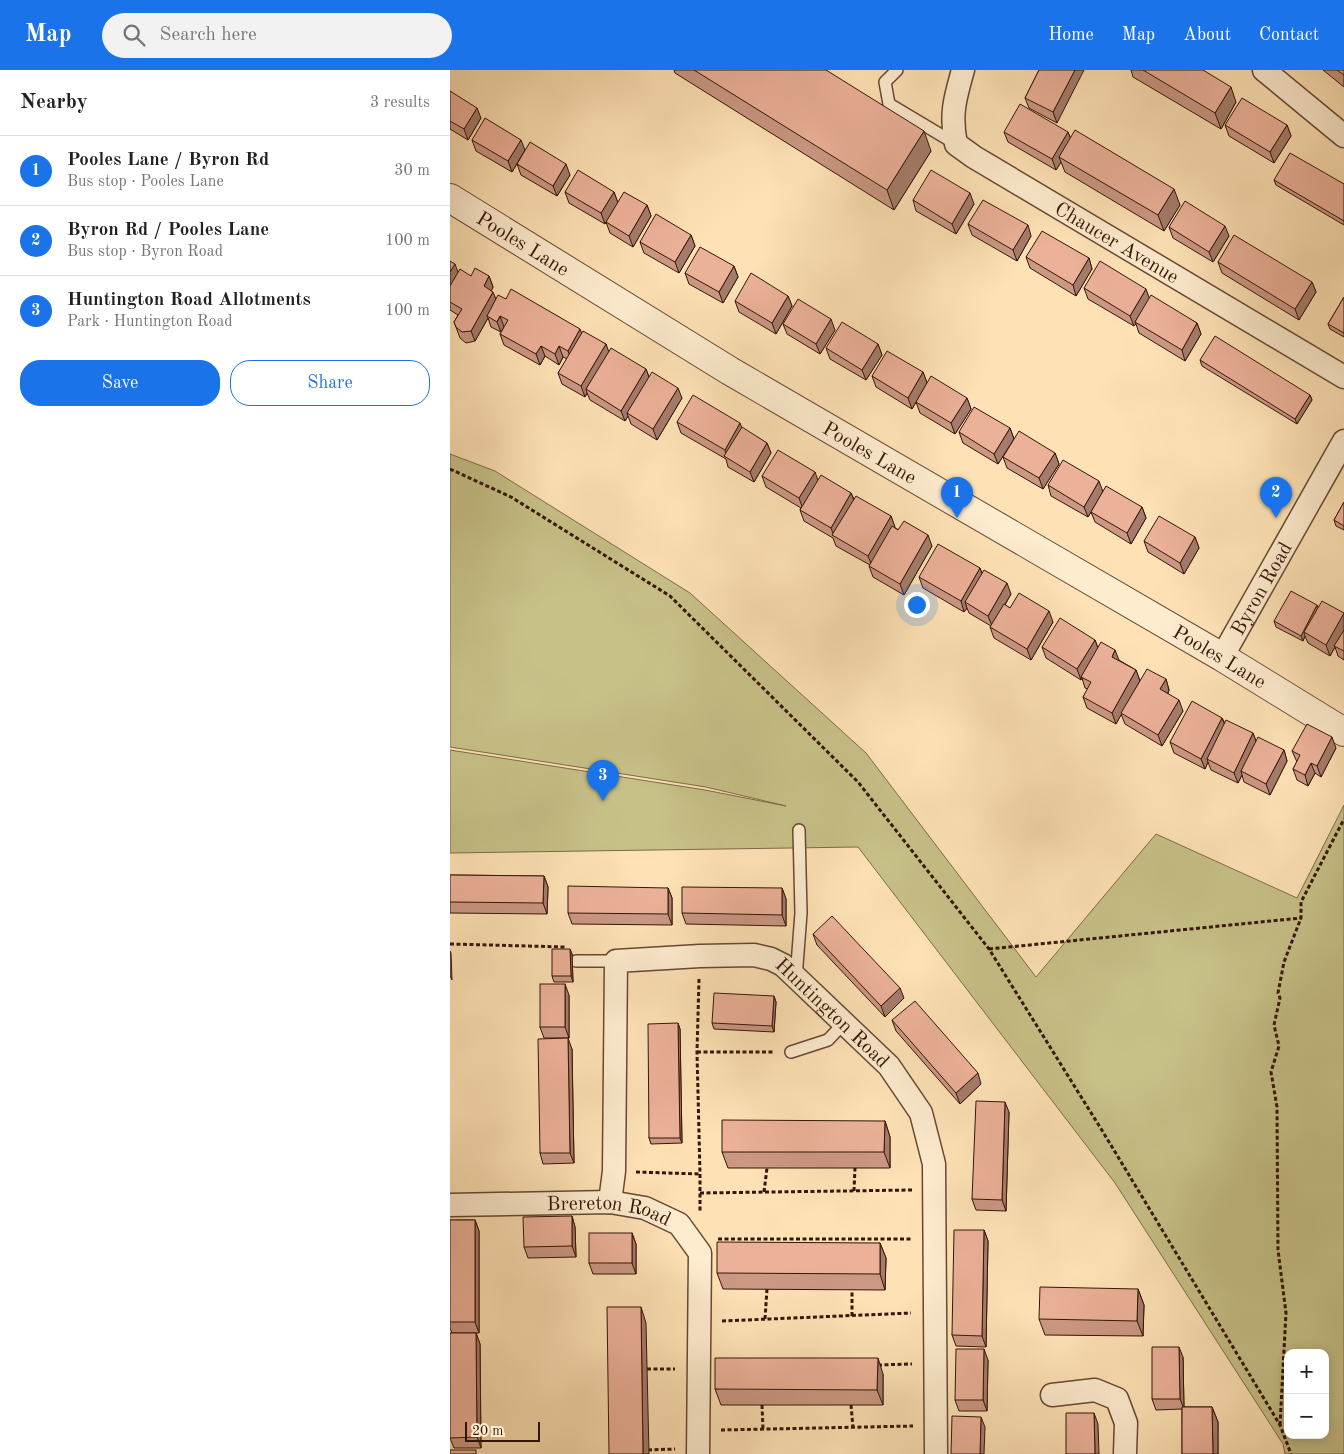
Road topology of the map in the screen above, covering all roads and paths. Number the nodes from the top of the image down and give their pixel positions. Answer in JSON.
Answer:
{"nodes":[{"id":1,"x":897,"y":70,"type":"edge"},
{"id":2,"x":963,"y":70,"type":"edge"},
{"id":3,"x":1264,"y":70,"type":"edge"},
{"id":4,"x":1344,"y":136,"type":"edge"},
{"id":5,"x":956,"y":144,"type":"junction"},
{"id":6,"x":450,"y":198,"type":"edge"},
{"id":7,"x":1344,"y":377,"type":"edge"},
{"id":8,"x":1344,"y":441,"type":"edge"},
{"id":9,"x":450,"y":469,"type":"edge"},
{"id":10,"x":1222,"y":657,"type":"junction"},
{"id":11,"x":1344,"y":732,"type":"edge"},
{"id":12,"x":1344,"y":819,"type":"edge"},
{"id":13,"x":799,"y":830,"type":"dead end"},
{"id":14,"x":1302,"y":918,"type":"junction"},
{"id":15,"x":450,"y":944,"type":"edge"},
{"id":16,"x":989,"y":949,"type":"junction"},
{"id":17,"x":700,"y":956,"type":"junction"},
{"id":18,"x":576,"y":961,"type":"joint"},
{"id":19,"x":616,"y":961,"type":"junction"},
{"id":20,"x":796,"y":978,"type":"junction"},
{"id":21,"x":844,"y":1023,"type":"junction"},
{"id":22,"x":697,"y":1052,"type":"junction"},
{"id":23,"x":791,"y":1052,"type":"joint"},
{"id":24,"x":767,"y":1168,"type":"edge"},
{"id":25,"x":855,"y":1168,"type":"edge"},
{"id":26,"x":614,"y":1171,"type":"junction"},
{"id":27,"x":700,"y":1174,"type":"junction"},
{"id":28,"x":934,"y":1189,"type":"junction"},
{"id":29,"x":854,"y":1190,"type":"junction"},
{"id":30,"x":764,"y":1192,"type":"junction"},
{"id":31,"x":700,"y":1193,"type":"junction"},
{"id":32,"x":610,"y":1202,"type":"junction"},
{"id":33,"x":450,"y":1205,"type":"edge"},
{"id":34,"x":935,"y":1238,"type":"junction"},
{"id":35,"x":700,"y":1246,"type":"junction"},
{"id":36,"x":767,"y":1289,"type":"edge"},
{"id":37,"x":852,"y":1290,"type":"edge"},
{"id":38,"x":935,"y":1312,"type":"junction"},
{"id":39,"x":852,"y":1316,"type":"junction"},
{"id":40,"x":765,"y":1319,"type":"junction"},
{"id":41,"x":699,"y":1322,"type":"junction"},
{"id":42,"x":935,"y":1364,"type":"junction"},
{"id":43,"x":876,"y":1365,"type":"edge"},
{"id":44,"x":699,"y":1369,"type":"junction"},
{"id":45,"x":647,"y":1370,"type":"dead end"},
{"id":46,"x":1052,"y":1395,"type":"dead end"},
{"id":47,"x":762,"y":1405,"type":"edge"},
{"id":48,"x":851,"y":1406,"type":"edge"},
{"id":49,"x":1280,"y":1425,"type":"junction"},
{"id":50,"x":936,"y":1426,"type":"junction"},
{"id":51,"x":853,"y":1428,"type":"junction"},
{"id":52,"x":762,"y":1429,"type":"junction"},
{"id":53,"x":698,"y":1430,"type":"junction"},
{"id":54,"x":698,"y":1454,"type":"edge"},
{"id":55,"x":936,"y":1454,"type":"edge"},
{"id":56,"x":1125,"y":1454,"type":"edge"},
{"id":57,"x":1291,"y":1454,"type":"edge"}],
"edges":[{"from":1,"to":5,"type":"lane"},
{"from":2,"to":5,"type":"street"},
{"from":3,"to":4,"type":"street"},
{"from":5,"to":7,"type":"street","name":"Chaucer Avenue"},
{"from":6,"to":10,"type":"street","name":"Pooles Lane"},
{"from":8,"to":10,"type":"street","name":"Byron Road"},
{"from":9,"to":16,"type":"path"},
{"from":10,"to":11,"type":"street","name":"Pooles Lane"},
{"from":12,"to":14,"type":"path"},
{"from":13,"to":20,"type":"lane"},
{"from":14,"to":16,"type":"path"},
{"from":14,"to":49,"type":"path"},
{"from":15,"to":18,"type":"path"},
{"from":16,"to":49,"type":"path"},
{"from":17,"to":19,"type":"street","name":"Huntington Road"},
{"from":17,"to":20,"type":"street","name":"Huntington Road"},
{"from":17,"to":22,"type":"path"},
{"from":18,"to":19,"type":"lane"},
{"from":19,"to":26,"type":"street"},
{"from":20,"to":21,"type":"street","name":"Huntington Road"},
{"from":21,"to":23,"type":"lane"},
{"from":21,"to":28,"type":"street","name":"Huntington Road"},
{"from":22,"to":23,"type":"path"},
{"from":22,"to":27,"type":"path"},
{"from":24,"to":30,"type":"path"},
{"from":25,"to":29,"type":"path"},
{"from":26,"to":27,"type":"path"},
{"from":26,"to":32,"type":"street"},
{"from":27,"to":31,"type":"path"},
{"from":28,"to":29,"type":"path"},
{"from":28,"to":34,"type":"street","name":"Huntington Road"},
{"from":29,"to":30,"type":"path"},
{"from":30,"to":31,"type":"path"},
{"from":31,"to":35,"type":"path"},
{"from":32,"to":33,"type":"street","name":"Brereton Road"},
{"from":32,"to":35,"type":"street","name":"Brereton Road"},
{"from":34,"to":35,"type":"path"},
{"from":34,"to":38,"type":"street","name":"Huntington Road"},
{"from":35,"to":41,"type":"street"},
{"from":36,"to":40,"type":"path"},
{"from":37,"to":39,"type":"path"},
{"from":38,"to":39,"type":"path"},
{"from":38,"to":42,"type":"street","name":"Huntington Road"},
{"from":39,"to":40,"type":"path"},
{"from":40,"to":41,"type":"path"},
{"from":41,"to":44,"type":"street"},
{"from":42,"to":43,"type":"path"},
{"from":42,"to":50,"type":"street","name":"Huntington Road"},
{"from":44,"to":45,"type":"path"},
{"from":44,"to":53,"type":"street"},
{"from":46,"to":56,"type":"street"},
{"from":47,"to":52,"type":"path"},
{"from":48,"to":51,"type":"path"},
{"from":49,"to":57,"type":"path"},
{"from":50,"to":51,"type":"path"},
{"from":50,"to":55,"type":"street","name":"Huntington Road"},
{"from":51,"to":52,"type":"path"},
{"from":52,"to":53,"type":"path"},
{"from":53,"to":54,"type":"street"}]}
